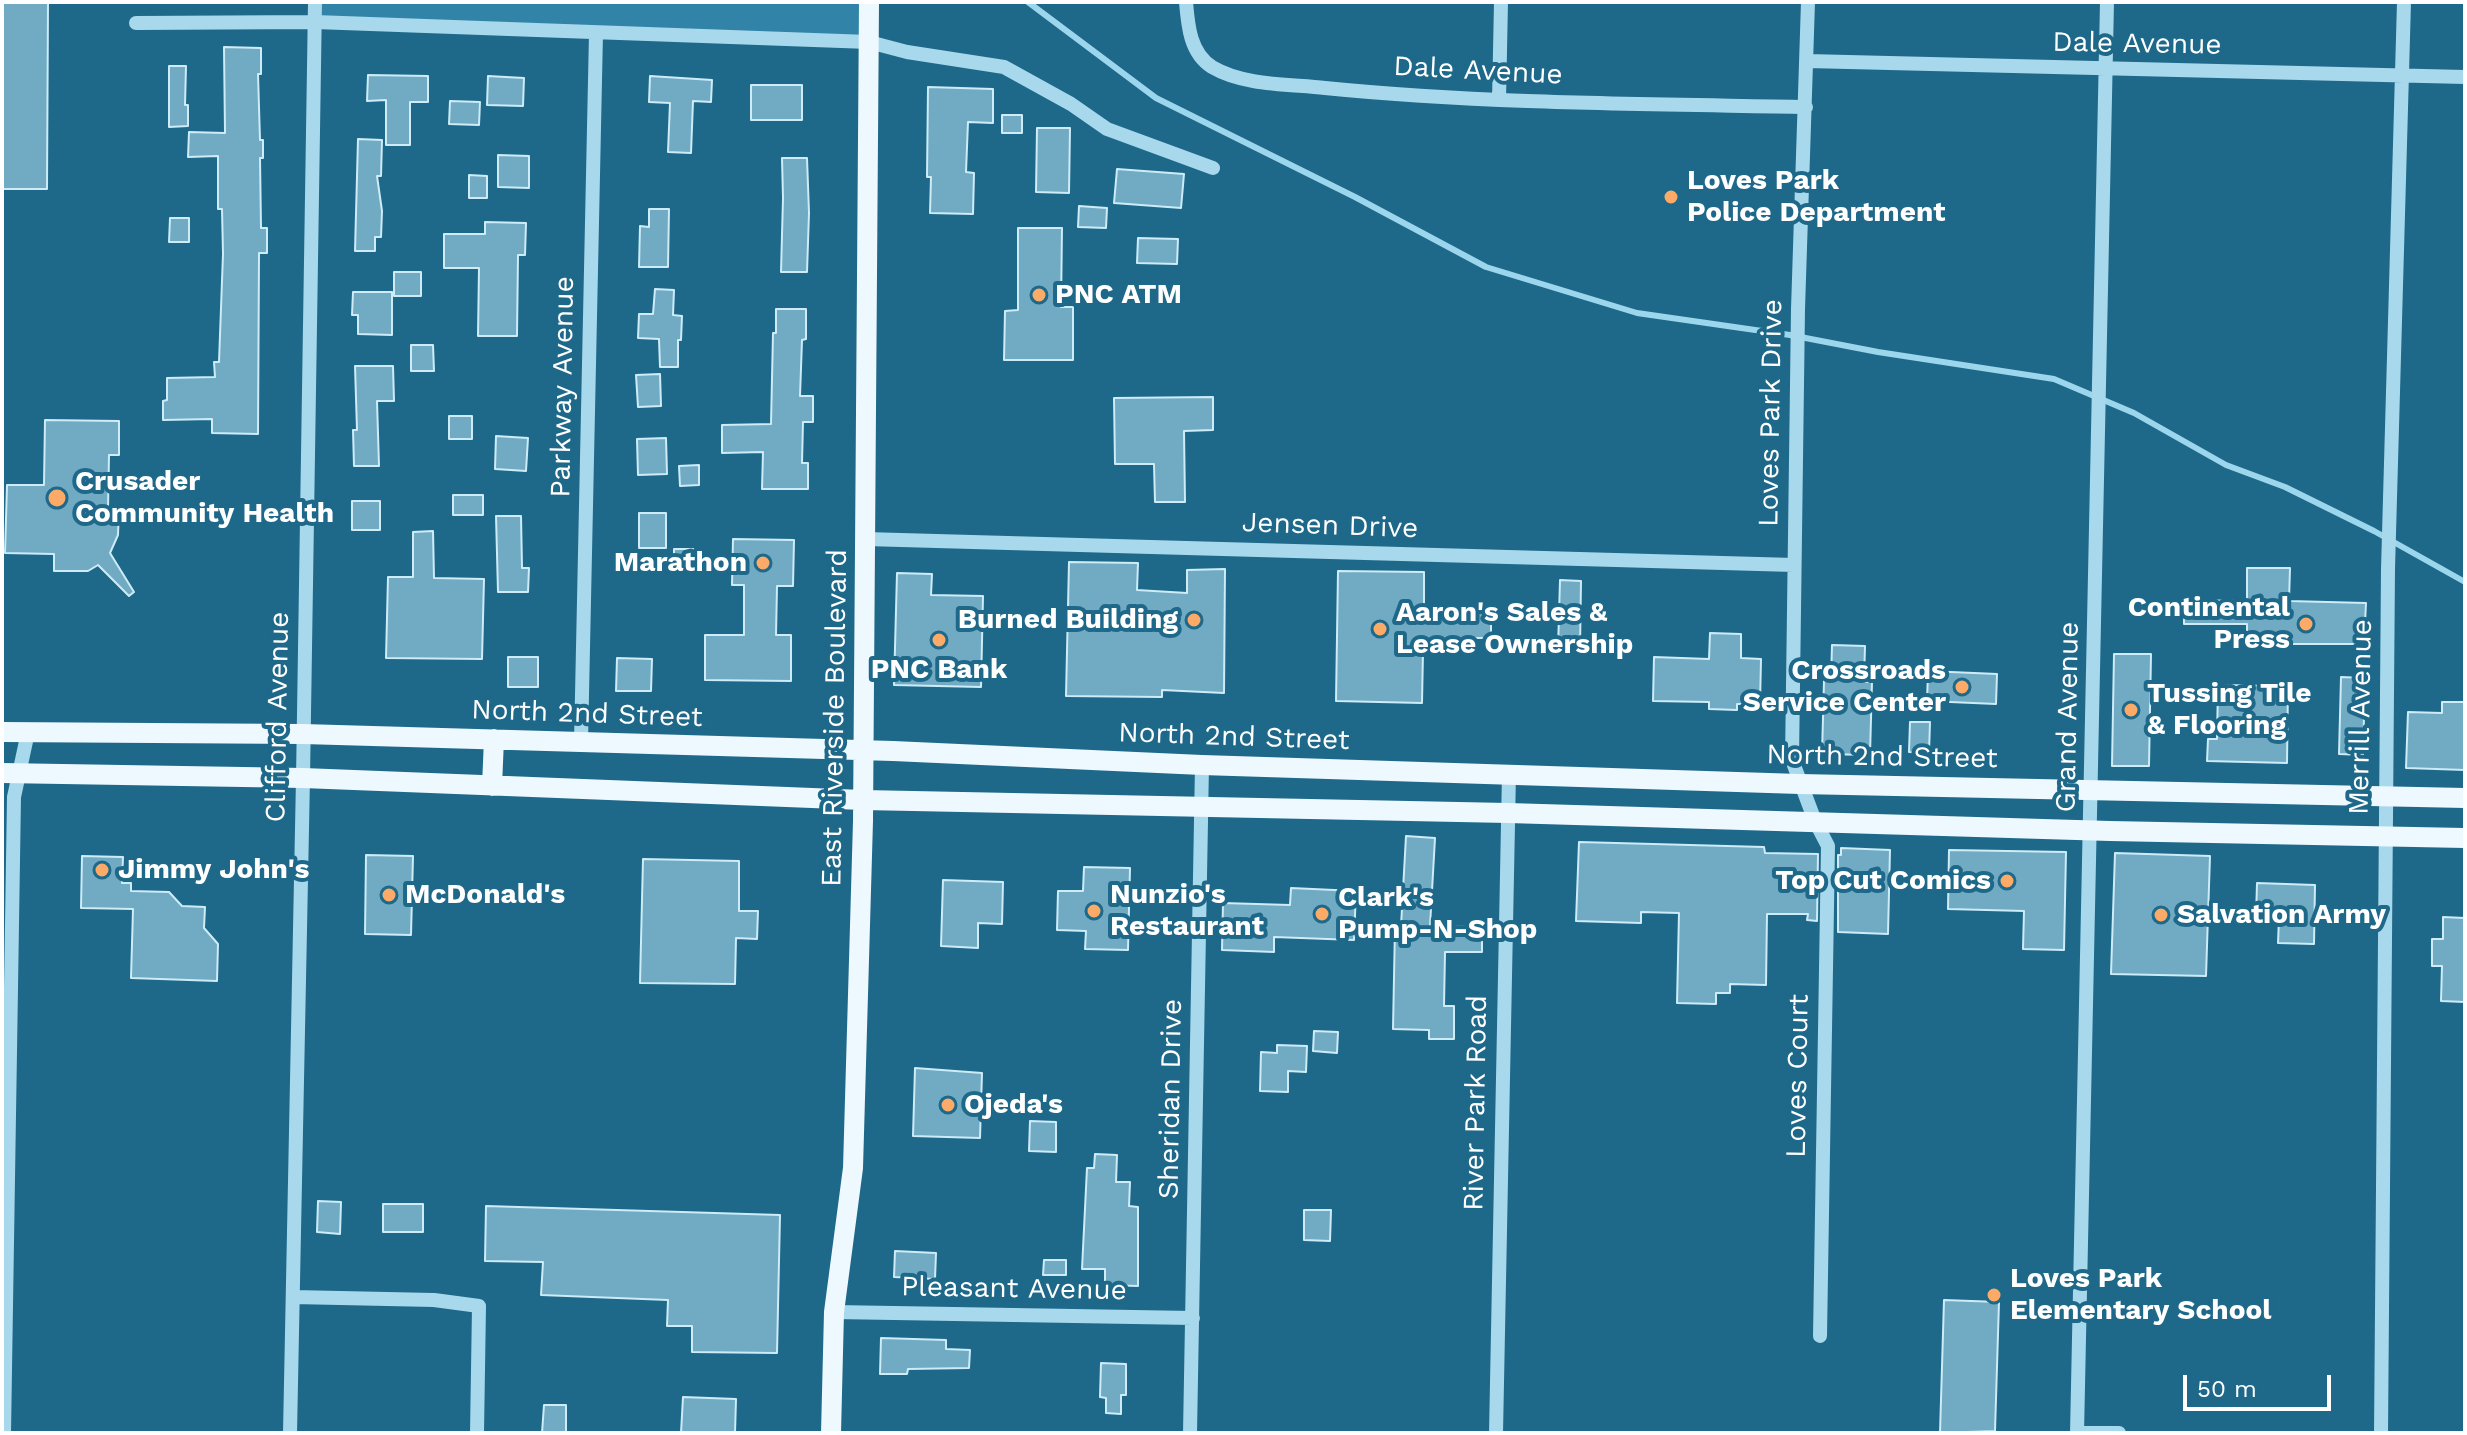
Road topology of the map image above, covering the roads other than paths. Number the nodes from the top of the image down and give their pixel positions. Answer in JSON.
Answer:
{"nodes":[{"id":1,"x":315,"y":2,"type":"edge"},
{"id":2,"x":869,"y":2,"type":"edge"},
{"id":3,"x":1186,"y":2,"type":"edge"},
{"id":4,"x":1501,"y":2,"type":"edge"},
{"id":5,"x":1808,"y":2,"type":"edge"},
{"id":6,"x":2107,"y":2,"type":"edge"},
{"id":7,"x":2404,"y":2,"type":"edge"},
{"id":8,"x":315,"y":22,"type":"junction"},
{"id":9,"x":136,"y":23,"type":"dead end"},
{"id":10,"x":596,"y":33,"type":"junction"},
{"id":11,"x":869,"y":42,"type":"junction"},
{"id":12,"x":1807,"y":61,"type":"junction"},
{"id":13,"x":2106,"y":70,"type":"junction"},
{"id":14,"x":2403,"y":75,"type":"junction"},
{"id":15,"x":2465,"y":77,"type":"edge"},
{"id":16,"x":1499,"y":100,"type":"junction"},
{"id":17,"x":1806,"y":107,"type":"junction"},
{"id":18,"x":1213,"y":168,"type":"dead end"},
{"id":19,"x":865,"y":539,"type":"junction"},
{"id":20,"x":1794,"y":565,"type":"junction"},
{"id":21,"x":2,"y":732,"type":"edge"},
{"id":22,"x":28,"y":732,"type":"junction"},
{"id":23,"x":303,"y":734,"type":"junction"},
{"id":24,"x":494,"y":739,"type":"junction"},
{"id":25,"x":581,"y":742,"type":"junction"},
{"id":26,"x":864,"y":750,"type":"junction"},
{"id":27,"x":1202,"y":765,"type":"junction"},
{"id":28,"x":11,"y":773,"type":"edge"},
{"id":29,"x":1509,"y":773,"type":"junction"},
{"id":30,"x":303,"y":778,"type":"junction"},
{"id":31,"x":1800,"y":784,"type":"junction"},
{"id":32,"x":492,"y":786,"type":"junction"},
{"id":33,"x":2091,"y":789,"type":"junction"},
{"id":34,"x":2386,"y":796,"type":"junction"},
{"id":35,"x":2465,"y":798,"type":"edge"},
{"id":36,"x":863,"y":800,"type":"junction"},
{"id":37,"x":1202,"y":807,"type":"junction"},
{"id":38,"x":1508,"y":813,"type":"junction"},
{"id":39,"x":1815,"y":821,"type":"junction"},
{"id":40,"x":2091,"y":830,"type":"junction"},
{"id":41,"x":2385,"y":836,"type":"junction"},
{"id":42,"x":2465,"y":838,"type":"edge"},
{"id":43,"x":5,"y":1283,"type":"edge"},
{"id":44,"x":293,"y":1297,"type":"junction"},
{"id":45,"x":834,"y":1312,"type":"junction"},
{"id":46,"x":1193,"y":1318,"type":"junction"},
{"id":47,"x":1820,"y":1336,"type":"dead end"},
{"id":48,"x":4,"y":1433,"type":"edge"},
{"id":49,"x":290,"y":1433,"type":"edge"},
{"id":50,"x":477,"y":1433,"type":"edge"},
{"id":51,"x":831,"y":1433,"type":"edge"},
{"id":52,"x":1190,"y":1433,"type":"edge"},
{"id":53,"x":1496,"y":1433,"type":"edge"},
{"id":54,"x":2077,"y":1433,"type":"edge"},
{"id":55,"x":2119,"y":1433,"type":"edge"},
{"id":56,"x":2381,"y":1433,"type":"edge"}],
"edges":[{"from":1,"to":8,"type":"street","name":"Clifford Avenue"},
{"from":2,"to":11,"type":"main road","name":"East Riverside Boulevard"},
{"from":3,"to":16,"type":"street","name":"Dale Avenue"},
{"from":4,"to":16,"type":"street"},
{"from":5,"to":12,"type":"street","name":"Loves Park Drive"},
{"from":6,"to":13,"type":"street","name":"Grand Avenue"},
{"from":7,"to":14,"type":"street","name":"Merrill Avenue"},
{"from":8,"to":9,"type":"street"},
{"from":8,"to":10,"type":"street"},
{"from":8,"to":23,"type":"street","name":"Clifford Avenue"},
{"from":10,"to":11,"type":"street"},
{"from":10,"to":25,"type":"street","name":"Parkway Avenue"},
{"from":11,"to":18,"type":"street"},
{"from":11,"to":19,"type":"main road","name":"East Riverside Boulevard"},
{"from":12,"to":13,"type":"street","name":"Dale Avenue"},
{"from":12,"to":17,"type":"street","name":"Loves Park Drive"},
{"from":13,"to":14,"type":"street","name":"Dale Avenue"},
{"from":13,"to":33,"type":"street","name":"Grand Avenue"},
{"from":14,"to":15,"type":"street","name":"Dale Avenue"},
{"from":14,"to":34,"type":"street","name":"Merrill Avenue"},
{"from":16,"to":17,"type":"street","name":"Dale Avenue"},
{"from":17,"to":20,"type":"street","name":"Loves Park Drive"},
{"from":19,"to":20,"type":"street","name":"Jensen Drive"},
{"from":19,"to":26,"type":"main road","name":"East Riverside Boulevard"},
{"from":20,"to":31,"type":"street","name":"Loves Park Drive"},
{"from":21,"to":22,"type":"main road","name":"North 2nd Street"},
{"from":22,"to":23,"type":"main road","name":"North 2nd Street"},
{"from":22,"to":28,"type":"street"},
{"from":23,"to":24,"type":"main road","name":"North 2nd Street"},
{"from":23,"to":30,"type":"street","name":"Clifford Avenue"},
{"from":24,"to":25,"type":"main road","name":"North 2nd Street"},
{"from":24,"to":32,"type":"main road"},
{"from":25,"to":26,"type":"main road","name":"North 2nd Street"},
{"from":26,"to":27,"type":"main road","name":"North 2nd Street"},
{"from":26,"to":36,"type":"main road","name":"East Riverside Boulevard"},
{"from":27,"to":29,"type":"main road","name":"North 2nd Street"},
{"from":27,"to":37,"type":"street","name":"Sheridan Drive"},
{"from":28,"to":30,"type":"main road"},
{"from":28,"to":43,"type":"street"},
{"from":29,"to":31,"type":"main road","name":"North 2nd Street"},
{"from":29,"to":38,"type":"street","name":"River Park Road"},
{"from":30,"to":32,"type":"main road"},
{"from":30,"to":44,"type":"street","name":"Clifford Avenue"},
{"from":31,"to":33,"type":"main road","name":"North 2nd Street"},
{"from":31,"to":39,"type":"street","name":"Loves Park Drive"},
{"from":32,"to":36,"type":"main road"},
{"from":33,"to":34,"type":"main road","name":"North 2nd Street"},
{"from":33,"to":40,"type":"street","name":"Grand Avenue"},
{"from":34,"to":35,"type":"main road","name":"North 2nd Street"},
{"from":34,"to":41,"type":"street","name":"Merrill Avenue"},
{"from":36,"to":37,"type":"main road"},
{"from":36,"to":45,"type":"main road","name":"East Riverside Boulevard"},
{"from":37,"to":38,"type":"main road"},
{"from":37,"to":46,"type":"street","name":"Sheridan Drive"},
{"from":38,"to":39,"type":"main road"},
{"from":38,"to":53,"type":"street","name":"River Park Road"},
{"from":39,"to":40,"type":"main road"},
{"from":39,"to":47,"type":"street","name":"Loves Court"},
{"from":40,"to":41,"type":"main road"},
{"from":40,"to":54,"type":"street","name":"Grand Avenue"},
{"from":41,"to":42,"type":"main road"},
{"from":41,"to":56,"type":"street","name":"Merrill Avenue"},
{"from":43,"to":48,"type":"street"},
{"from":44,"to":49,"type":"street","name":"Clifford Avenue"},
{"from":44,"to":50,"type":"street"},
{"from":45,"to":46,"type":"street","name":"Pleasant Avenue"},
{"from":45,"to":51,"type":"main road","name":"East Riverside Boulevard"},
{"from":46,"to":52,"type":"street","name":"Sheridan Drive"},
{"from":54,"to":55,"type":"street"}]}
